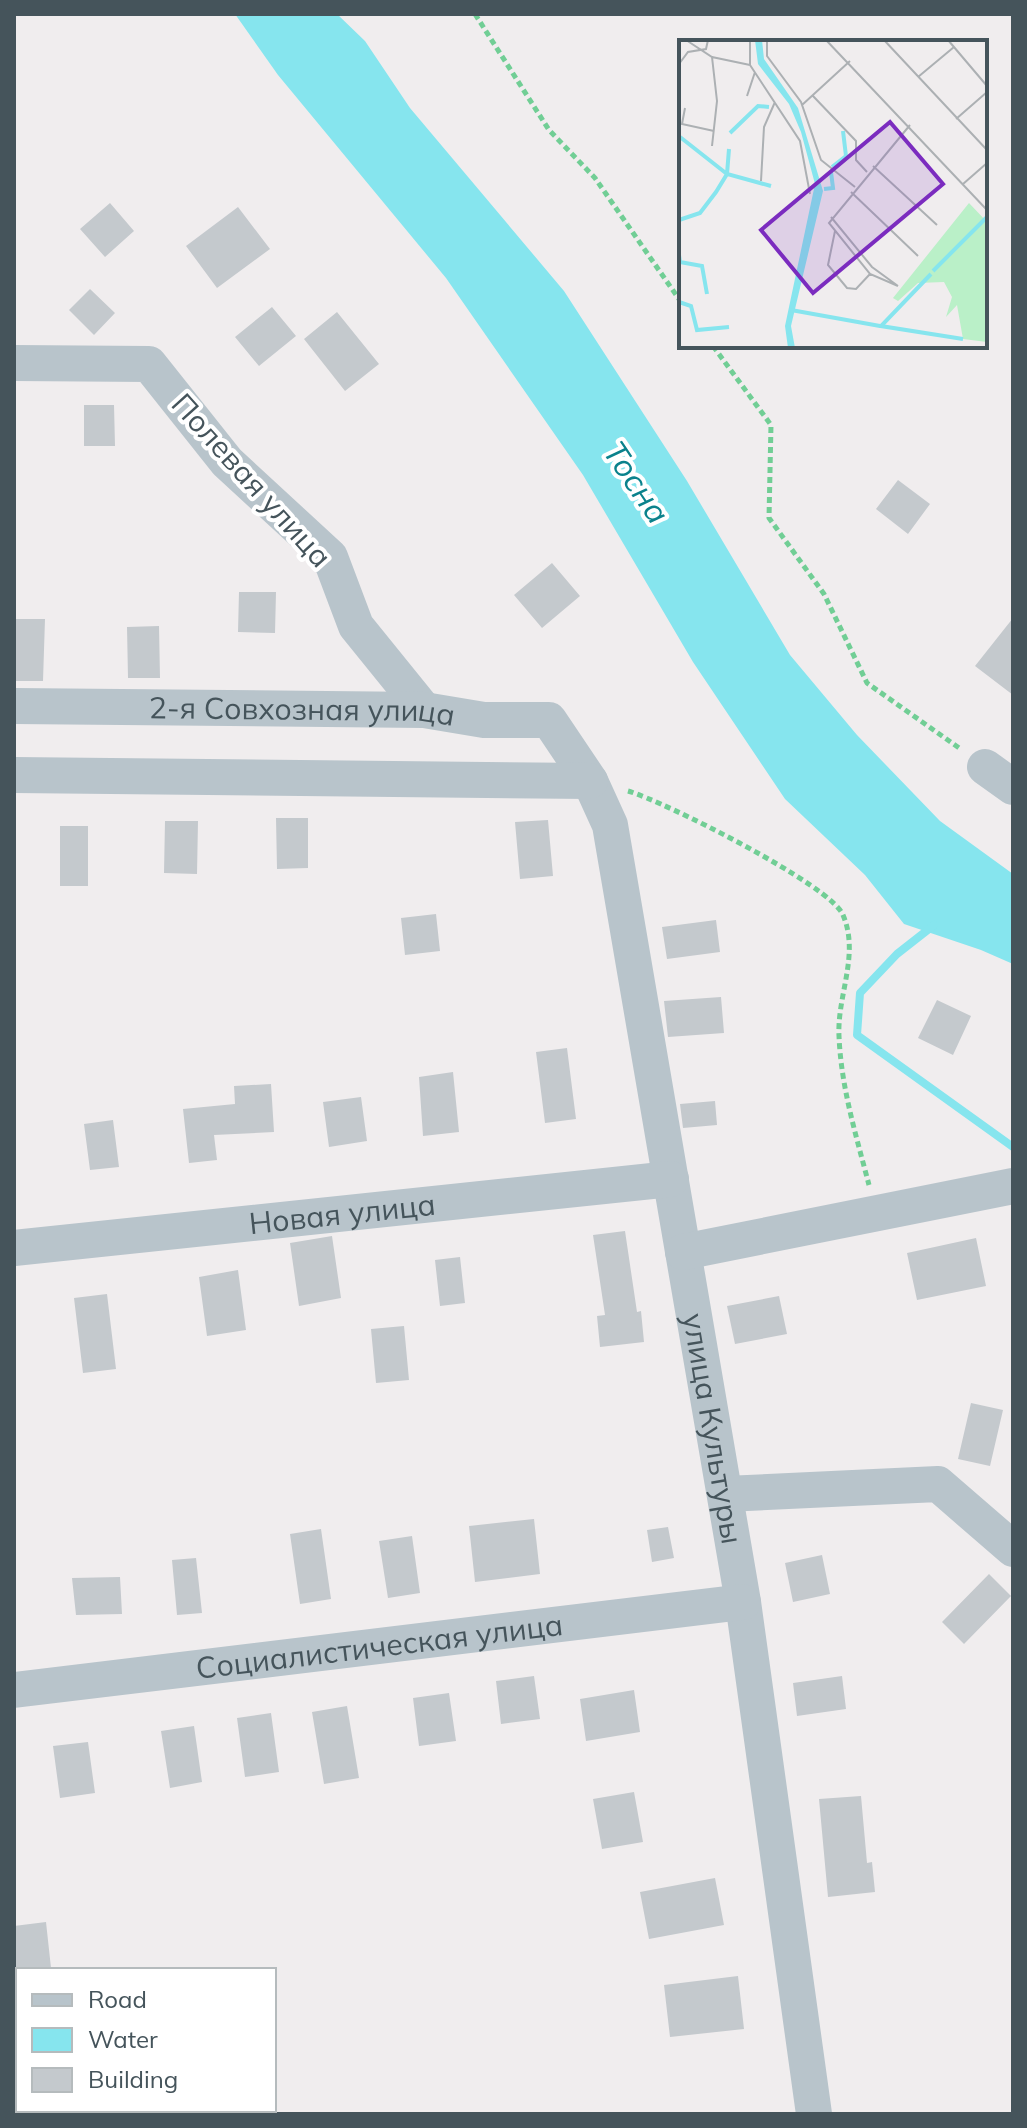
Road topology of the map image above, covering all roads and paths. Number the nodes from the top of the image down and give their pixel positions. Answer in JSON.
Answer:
{"nodes":[{"id":1,"x":475,"y":14,"type":"edge"},
{"id":2,"x":679,"y":299,"type":"edge"},
{"id":3,"x":714,"y":348,"type":"edge"},
{"id":4,"x":14,"y":363,"type":"edge"},
{"id":5,"x":14,"y":706,"type":"edge"},
{"id":6,"x":424,"y":710,"type":"junction"},
{"id":7,"x":582,"y":768,"type":"junction"},
{"id":8,"x":14,"y":775,"type":"edge"},
{"id":9,"x":999,"y":777,"type":"edge"},
{"id":10,"x":671,"y":1179,"type":"junction"},
{"id":11,"x":1013,"y":1186,"type":"edge"},
{"id":12,"x":877,"y":1213,"type":"junction"},
{"id":13,"x":14,"y":1248,"type":"edge"},
{"id":14,"x":683,"y":1252,"type":"junction"},
{"id":15,"x":725,"y":1494,"type":"junction"},
{"id":16,"x":1013,"y":1549,"type":"edge"},
{"id":17,"x":743,"y":1602,"type":"junction"},
{"id":18,"x":14,"y":1690,"type":"edge"},
{"id":19,"x":814,"y":2114,"type":"edge"}],
"edges":[{"from":1,"to":2,"type":"path"},
{"from":3,"to":9,"type":"path"},
{"from":4,"to":6,"type":"street","name":"Полевая улица"},
{"from":5,"to":6,"type":"street","name":"2-я Совхозная улица"},
{"from":6,"to":7,"type":"street","name":"2-я Совхозная улица"},
{"from":7,"to":8,"type":"street","name":"2-я Совхозная улица"},
{"from":7,"to":10,"type":"street","name":"улица Культуры"},
{"from":7,"to":12,"type":"path"},
{"from":10,"to":13,"type":"street","name":"Новая улица"},
{"from":10,"to":14,"type":"street","name":"улица Культуры"},
{"from":11,"to":12,"type":"street"},
{"from":12,"to":14,"type":"street"},
{"from":14,"to":15,"type":"street","name":"улица Культуры"},
{"from":15,"to":16,"type":"street"},
{"from":15,"to":17,"type":"street","name":"улица Культуры"},
{"from":17,"to":18,"type":"street","name":"Социалистическая улица"},
{"from":17,"to":19,"type":"street","name":"улица Культуры"}]}
